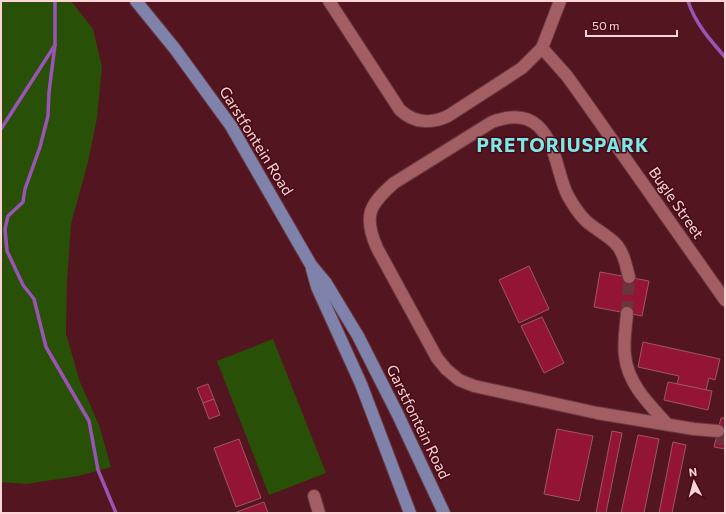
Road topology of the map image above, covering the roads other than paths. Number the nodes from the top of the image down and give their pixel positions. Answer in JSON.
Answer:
{"nodes":[{"id":1,"x":136,"y":1,"type":"edge"},
{"id":2,"x":329,"y":1,"type":"edge"},
{"id":3,"x":560,"y":1,"type":"edge"},
{"id":4,"x":542,"y":48,"type":"junction"},
{"id":5,"x":312,"y":266,"type":"junction"},
{"id":6,"x":629,"y":277,"type":"tunnel mouth"},
{"id":7,"x":725,"y":300,"type":"edge"},
{"id":8,"x":627,"y":313,"type":"tunnel mouth"},
{"id":9,"x":667,"y":424,"type":"junction"},
{"id":10,"x":717,"y":434,"type":"tunnel mouth"},
{"id":11,"x":314,"y":496,"type":"dead end"},
{"id":12,"x":319,"y":513,"type":"edge"},
{"id":13,"x":410,"y":513,"type":"edge"},
{"id":14,"x":444,"y":513,"type":"edge"}],
"edges":[{"from":1,"to":5,"type":"main road","name":"Garstfontein Road"},
{"from":2,"to":4,"type":"street"},
{"from":3,"to":4,"type":"street"},
{"from":4,"to":7,"type":"street","name":"Bugle Street"},
{"from":5,"to":13,"type":"main road","name":"Garstfontein Road"},
{"from":5,"to":14,"type":"main road","name":"Garstfontein Road"},
{"from":6,"to":9,"type":"street"},
{"from":8,"to":9,"type":"street"},
{"from":9,"to":10,"type":"street"},
{"from":11,"to":12,"type":"street"}]}
